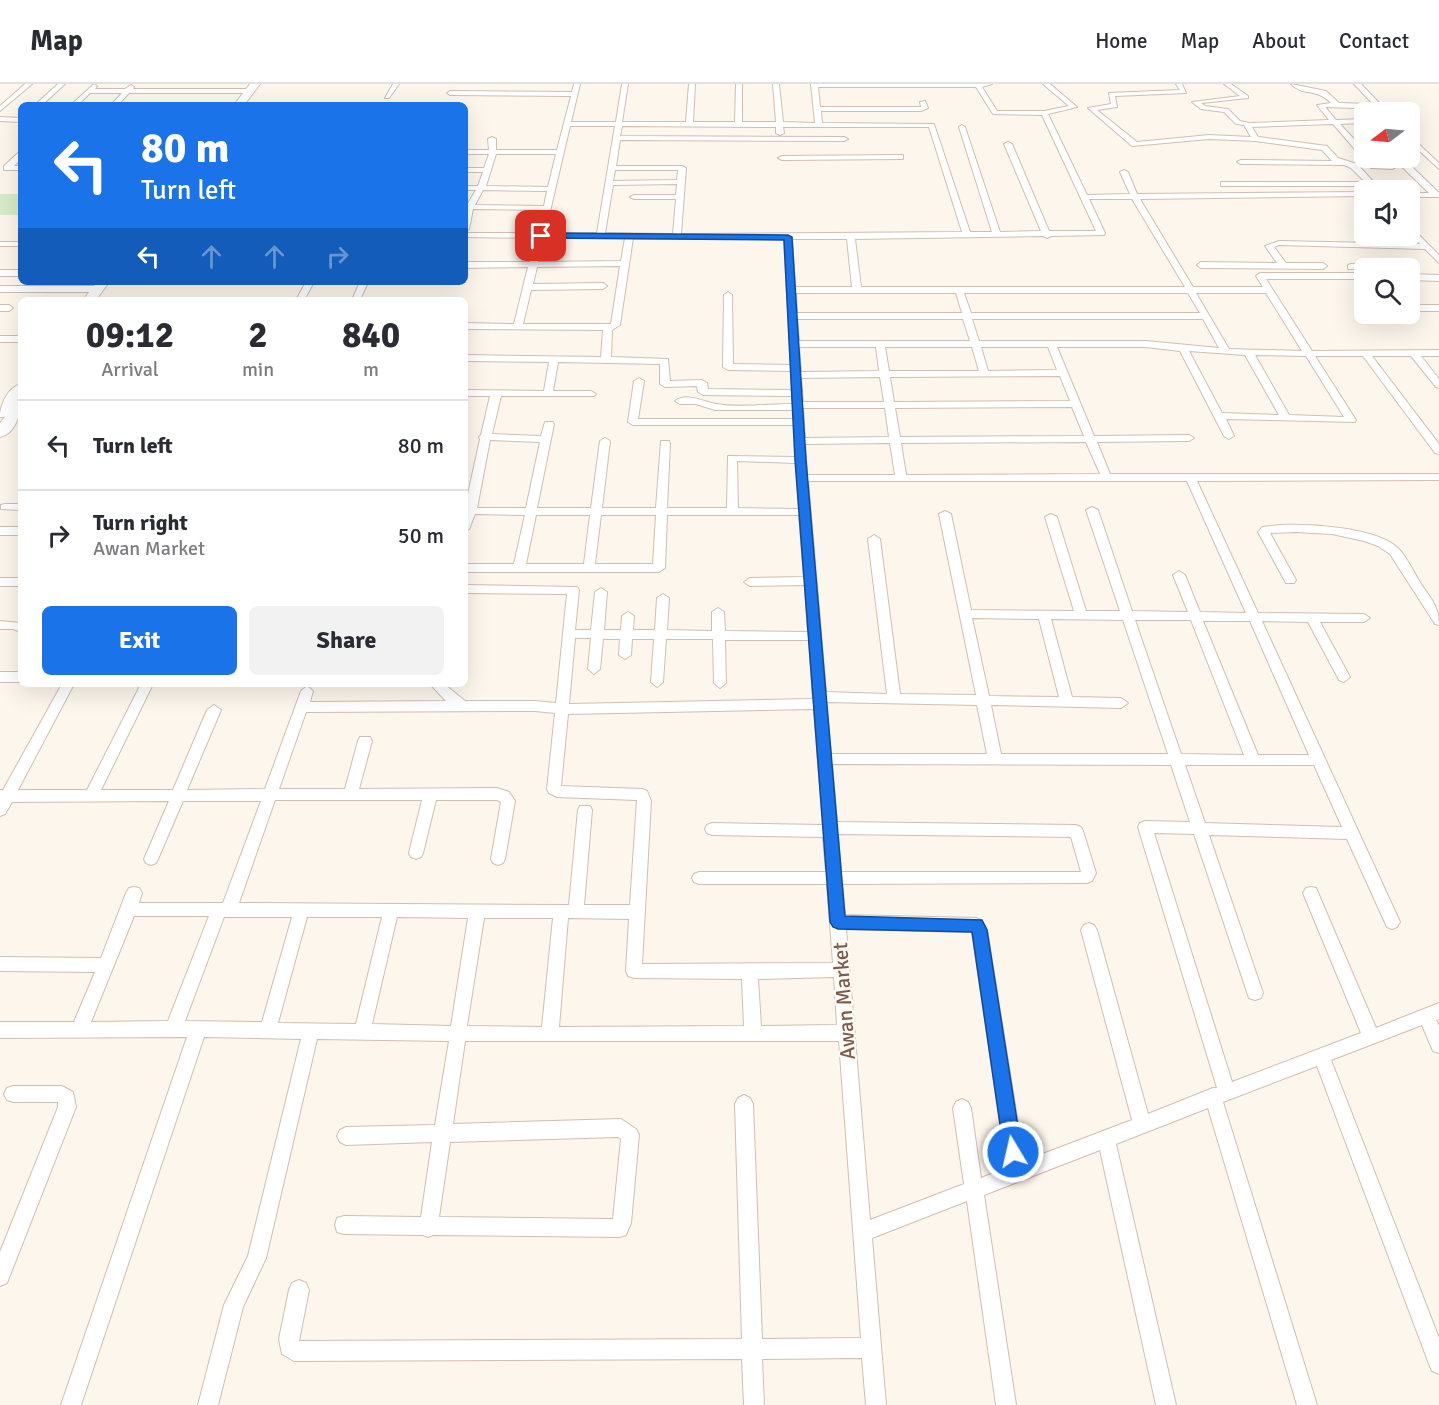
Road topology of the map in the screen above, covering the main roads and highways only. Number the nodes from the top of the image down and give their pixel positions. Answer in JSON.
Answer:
{"nodes":[{"id":1,"x":264,"y":84,"type":"edge"},
{"id":2,"x":253,"y":87,"type":"edge"},
{"id":3,"x":241,"y":102,"type":"edge"},
{"id":4,"x":250,"y":102,"type":"edge"},
{"id":5,"x":18,"y":392,"type":"edge"},
{"id":6,"x":18,"y":409,"type":"edge"},
{"id":7,"x":1,"y":412,"type":"edge"},
{"id":8,"x":0,"y":433,"type":"edge"}],
"edges":[{"from":1,"to":4,"type":"main road"},
{"from":2,"to":3,"type":"main road"},
{"from":5,"to":7,"type":"main road"},
{"from":6,"to":8,"type":"main road"}]}
